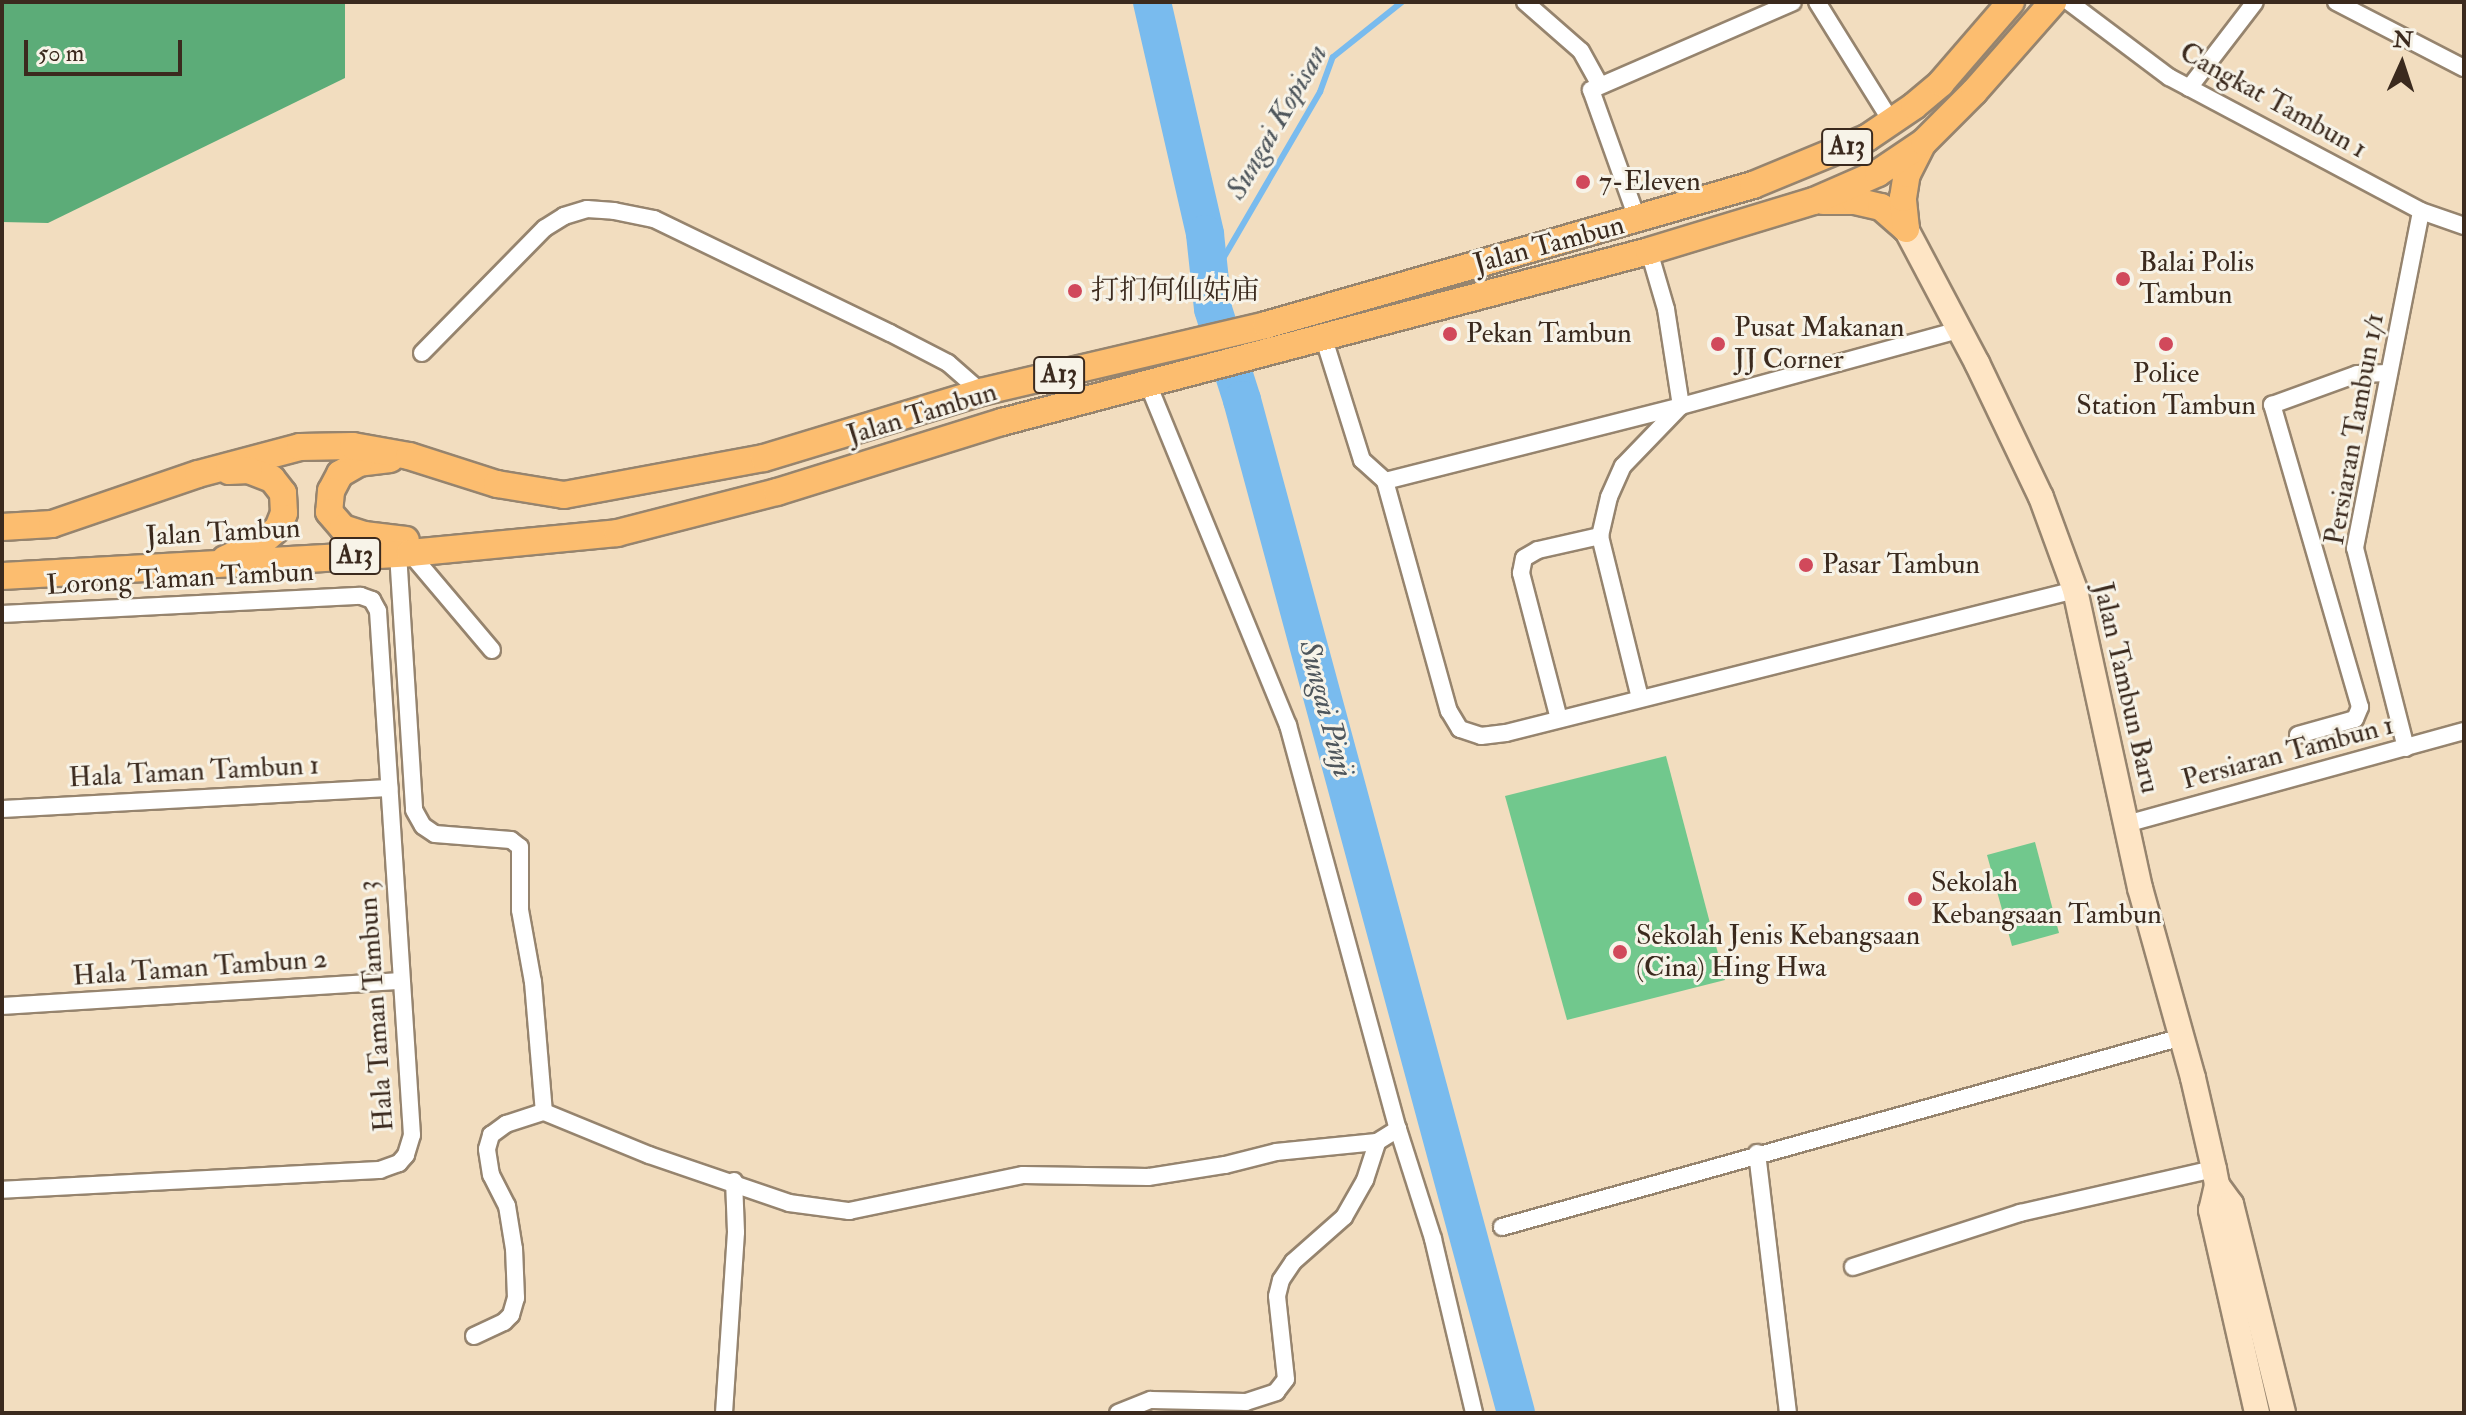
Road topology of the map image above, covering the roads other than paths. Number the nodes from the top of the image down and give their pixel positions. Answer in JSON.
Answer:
{"nodes":[{"id":1,"x":1525,"y":2,"type":"edge"},
{"id":2,"x":1793,"y":2,"type":"edge"},
{"id":3,"x":1817,"y":2,"type":"edge"},
{"id":4,"x":2011,"y":2,"type":"edge"},
{"id":5,"x":2053,"y":2,"type":"edge"},
{"id":6,"x":2069,"y":2,"type":"edge"},
{"id":7,"x":2255,"y":2,"type":"edge"},
{"id":8,"x":2336,"y":2,"type":"edge"},
{"id":9,"x":2464,"y":68,"type":"edge"},
{"id":10,"x":1600,"y":85,"type":"junction"},
{"id":11,"x":2189,"y":88,"type":"junction"},
{"id":12,"x":1891,"y":121,"type":"junction"},
{"id":13,"x":1924,"y":142,"type":"junction"},
{"id":14,"x":1814,"y":201,"type":"junction"},
{"id":15,"x":2421,"y":211,"type":"junction"},
{"id":16,"x":1638,"y":221,"type":"junction"},
{"id":17,"x":2464,"y":226,"type":"edge"},
{"id":18,"x":1906,"y":229,"type":"junction"},
{"id":19,"x":1649,"y":251,"type":"junction"},
{"id":20,"x":1959,"y":330,"type":"junction"},
{"id":21,"x":1324,"y":339,"type":"junction"},
{"id":22,"x":422,"y":353,"type":"dead end"},
{"id":23,"x":2389,"y":373,"type":"junction"},
{"id":24,"x":1148,"y":384,"type":"junction"},
{"id":25,"x":981,"y":392,"type":"junction"},
{"id":26,"x":1681,"y":406,"type":"junction"},
{"id":27,"x":409,"y":456,"type":"junction"},
{"id":28,"x":198,"y":474,"type":"junction"},
{"id":29,"x":1385,"y":481,"type":"junction"},
{"id":30,"x":2,"y":527,"type":"edge"},
{"id":31,"x":1600,"y":536,"type":"junction"},
{"id":32,"x":466,"y":547,"type":"junction"},
{"id":33,"x":404,"y":553,"type":"junction"},
{"id":34,"x":210,"y":566,"type":"junction"},
{"id":35,"x":2,"y":576,"type":"edge"},
{"id":36,"x":2075,"y":590,"type":"junction"},
{"id":37,"x":361,"y":596,"type":"joint"},
{"id":38,"x":2,"y":614,"type":"edge"},
{"id":39,"x":492,"y":650,"type":"dead end"},
{"id":40,"x":1640,"y":698,"type":"junction"},
{"id":41,"x":1559,"y":719,"type":"junction"},
{"id":42,"x":2464,"y":731,"type":"edge"},
{"id":43,"x":2298,"y":735,"type":"dead end"},
{"id":44,"x":2406,"y":748,"type":"junction"},
{"id":45,"x":389,"y":788,"type":"junction"},
{"id":46,"x":2,"y":809,"type":"edge"},
{"id":47,"x":2126,"y":824,"type":"junction"},
{"id":48,"x":401,"y":981,"type":"junction"},
{"id":49,"x":2,"y":1006,"type":"edge"},
{"id":50,"x":2182,"y":1037,"type":"junction"},
{"id":51,"x":544,"y":1112,"type":"junction"},
{"id":52,"x":1398,"y":1129,"type":"junction"},
{"id":53,"x":1377,"y":1142,"type":"junction"},
{"id":54,"x":1757,"y":1153,"type":"junction"},
{"id":55,"x":2216,"y":1177,"type":"junction"},
{"id":56,"x":734,"y":1181,"type":"junction"},
{"id":57,"x":2,"y":1190,"type":"edge"},
{"id":58,"x":1502,"y":1227,"type":"dead end"},
{"id":59,"x":1853,"y":1267,"type":"dead end"},
{"id":60,"x":474,"y":1336,"type":"dead end"},
{"id":61,"x":724,"y":1413,"type":"edge"},
{"id":62,"x":1118,"y":1413,"type":"edge"},
{"id":63,"x":1474,"y":1413,"type":"edge"},
{"id":64,"x":1788,"y":1413,"type":"edge"},
{"id":65,"x":2257,"y":1413,"type":"edge"},
{"id":66,"x":2283,"y":1413,"type":"edge"}],
"edges":[{"from":1,"to":10,"type":"street"},
{"from":2,"to":10,"type":"street"},
{"from":3,"to":12,"type":"street"},
{"from":4,"to":12,"type":"main road","name":"Jalan Tambun","number":"A13"},
{"from":5,"to":13,"type":"main road","name":"Jalan Tambun","number":"A13"},
{"from":6,"to":11,"type":"street","name":"Cangkat Tambun 1"},
{"from":7,"to":11,"type":"street"},
{"from":8,"to":9,"type":"street"},
{"from":10,"to":16,"type":"street"},
{"from":11,"to":15,"type":"street","name":"Cangkat Tambun 1"},
{"from":12,"to":16,"type":"main road","name":"Jalan Tambun","number":"A13"},
{"from":13,"to":14,"type":"main road","name":"Jalan Tambun","number":"A13"},
{"from":13,"to":18,"type":"main road"},
{"from":14,"to":18,"type":"main road"},
{"from":14,"to":19,"type":"main road","name":"Jalan Tambun","number":"A13"},
{"from":15,"to":17,"type":"street","name":"Cangkat Tambun 1"},
{"from":15,"to":23,"type":"street","name":"Persiaran Tambun 1/1"},
{"from":16,"to":25,"type":"main road","name":"Jalan Tambun","number":"A13"},
{"from":18,"to":20,"type":"main road","name":"Jalan Tambun Baru"},
{"from":19,"to":21,"type":"main road","name":"Jalan Tambun","number":"A13"},
{"from":19,"to":26,"type":"street"},
{"from":20,"to":26,"type":"street"},
{"from":20,"to":36,"type":"main road","name":"Jalan Tambun Baru"},
{"from":21,"to":24,"type":"main road","name":"Jalan Tambun"},
{"from":21,"to":29,"type":"street"},
{"from":22,"to":25,"type":"street"},
{"from":23,"to":43,"type":"street"},
{"from":23,"to":44,"type":"street","name":"Persiaran Tambun 1/1"},
{"from":24,"to":32,"type":"main road","name":"Jalan Tambun","number":"A13"},
{"from":24,"to":52,"type":"street"},
{"from":25,"to":27,"type":"main road","name":"Jalan Tambun","number":"A13"},
{"from":26,"to":29,"type":"street"},
{"from":26,"to":31,"type":"street"},
{"from":27,"to":28,"type":"main road","name":"Jalan Tambun","number":"A13"},
{"from":27,"to":32,"type":"main road"},
{"from":28,"to":30,"type":"main road","name":"Jalan Tambun","number":"A13"},
{"from":28,"to":34,"type":"main road"},
{"from":29,"to":41,"type":"street"},
{"from":31,"to":40,"type":"street"},
{"from":31,"to":41,"type":"street"},
{"from":32,"to":33,"type":"main road","name":"Jalan Tambun","number":"A13"},
{"from":33,"to":34,"type":"main road","name":"Jalan Tambun","number":"A13"},
{"from":33,"to":39,"type":"street"},
{"from":33,"to":51,"type":"street"},
{"from":34,"to":35,"type":"main road","name":"Jalan Tambun","number":"A13"},
{"from":36,"to":40,"type":"street"},
{"from":36,"to":47,"type":"main road","name":"Jalan Tambun Baru"},
{"from":37,"to":38,"type":"street","name":"Lorong Taman Tambun"},
{"from":37,"to":45,"type":"street","name":"Hala Taman Tambun 3"},
{"from":40,"to":41,"type":"street"},
{"from":42,"to":44,"type":"street","name":"Persiaran Tambun 1"},
{"from":44,"to":47,"type":"street","name":"Persiaran Tambun 1"},
{"from":45,"to":46,"type":"street","name":"Hala Taman Tambun 1"},
{"from":45,"to":48,"type":"street","name":"Hala Taman Tambun 3"},
{"from":47,"to":50,"type":"main road","name":"Jalan Tambun Baru"},
{"from":48,"to":49,"type":"street","name":"Hala Taman Tambun 2"},
{"from":48,"to":57,"type":"street","name":"Hala Taman Tambun 3"},
{"from":50,"to":54,"type":"street"},
{"from":50,"to":55,"type":"main road","name":"Jalan Tambun Baru"},
{"from":51,"to":56,"type":"street"},
{"from":51,"to":60,"type":"street"},
{"from":52,"to":53,"type":"street"},
{"from":52,"to":63,"type":"street"},
{"from":53,"to":56,"type":"street"},
{"from":53,"to":62,"type":"street"},
{"from":54,"to":58,"type":"street"},
{"from":54,"to":64,"type":"street"},
{"from":55,"to":59,"type":"street"},
{"from":55,"to":65,"type":"main road","name":"Jalan Tambun Baru"},
{"from":55,"to":66,"type":"main road","name":"Jalan Tambun Baru"},
{"from":56,"to":61,"type":"street"}]}
